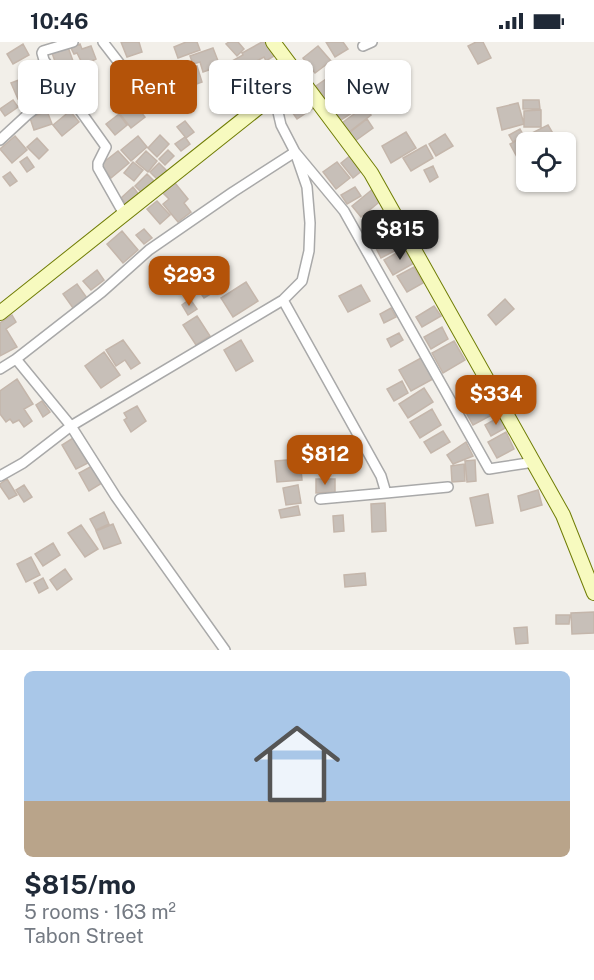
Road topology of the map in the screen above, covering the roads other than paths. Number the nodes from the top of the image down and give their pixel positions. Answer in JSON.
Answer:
{"nodes":[{"id":1,"x":73,"y":42,"type":"edge"},
{"id":2,"x":103,"y":42,"type":"edge"},
{"id":3,"x":273,"y":42,"type":"edge"},
{"id":4,"x":44,"y":60,"type":"edge"},
{"id":5,"x":117,"y":60,"type":"edge"},
{"id":6,"x":286,"y":60,"type":"edge"},
{"id":7,"x":313,"y":96,"type":"edge"},
{"id":8,"x":28,"y":114,"type":"edge"},
{"id":9,"x":82,"y":114,"type":"edge"},
{"id":10,"x":250,"y":114,"type":"edge"},
{"id":11,"x":278,"y":114,"type":"edge"},
{"id":12,"x":0,"y":140,"type":"edge"},
{"id":13,"x":296,"y":152,"type":"junction"},
{"id":14,"x":124,"y":214,"type":"junction"},
{"id":15,"x":283,"y":300,"type":"junction"},
{"id":16,"x":0,"y":313,"type":"edge"},
{"id":17,"x":16,"y":359,"type":"junction"},
{"id":18,"x":0,"y":369,"type":"edge"},
{"id":19,"x":71,"y":426,"type":"junction"},
{"id":20,"x":534,"y":462,"type":"junction"},
{"id":21,"x":0,"y":476,"type":"edge"},
{"id":22,"x":448,"y":487,"type":"dead end"},
{"id":23,"x":386,"y":493,"type":"junction"},
{"id":24,"x":320,"y":499,"type":"dead end"},
{"id":25,"x":594,"y":593,"type":"edge"},
{"id":26,"x":225,"y":650,"type":"edge"}],
"edges":[{"from":1,"to":4,"type":"street"},
{"from":2,"to":5,"type":"street"},
{"from":3,"to":6,"type":"street"},
{"from":7,"to":20,"type":"street"},
{"from":8,"to":12,"type":"street"},
{"from":9,"to":14,"type":"street"},
{"from":10,"to":14,"type":"street"},
{"from":11,"to":13,"type":"street"},
{"from":13,"to":15,"type":"street"},
{"from":13,"to":17,"type":"street"},
{"from":13,"to":20,"type":"street"},
{"from":14,"to":16,"type":"street"},
{"from":15,"to":19,"type":"street"},
{"from":15,"to":23,"type":"street"},
{"from":17,"to":18,"type":"street"},
{"from":17,"to":19,"type":"street"},
{"from":19,"to":21,"type":"street"},
{"from":19,"to":26,"type":"street"},
{"from":20,"to":25,"type":"street"},
{"from":22,"to":23,"type":"street"},
{"from":23,"to":24,"type":"street"}]}
